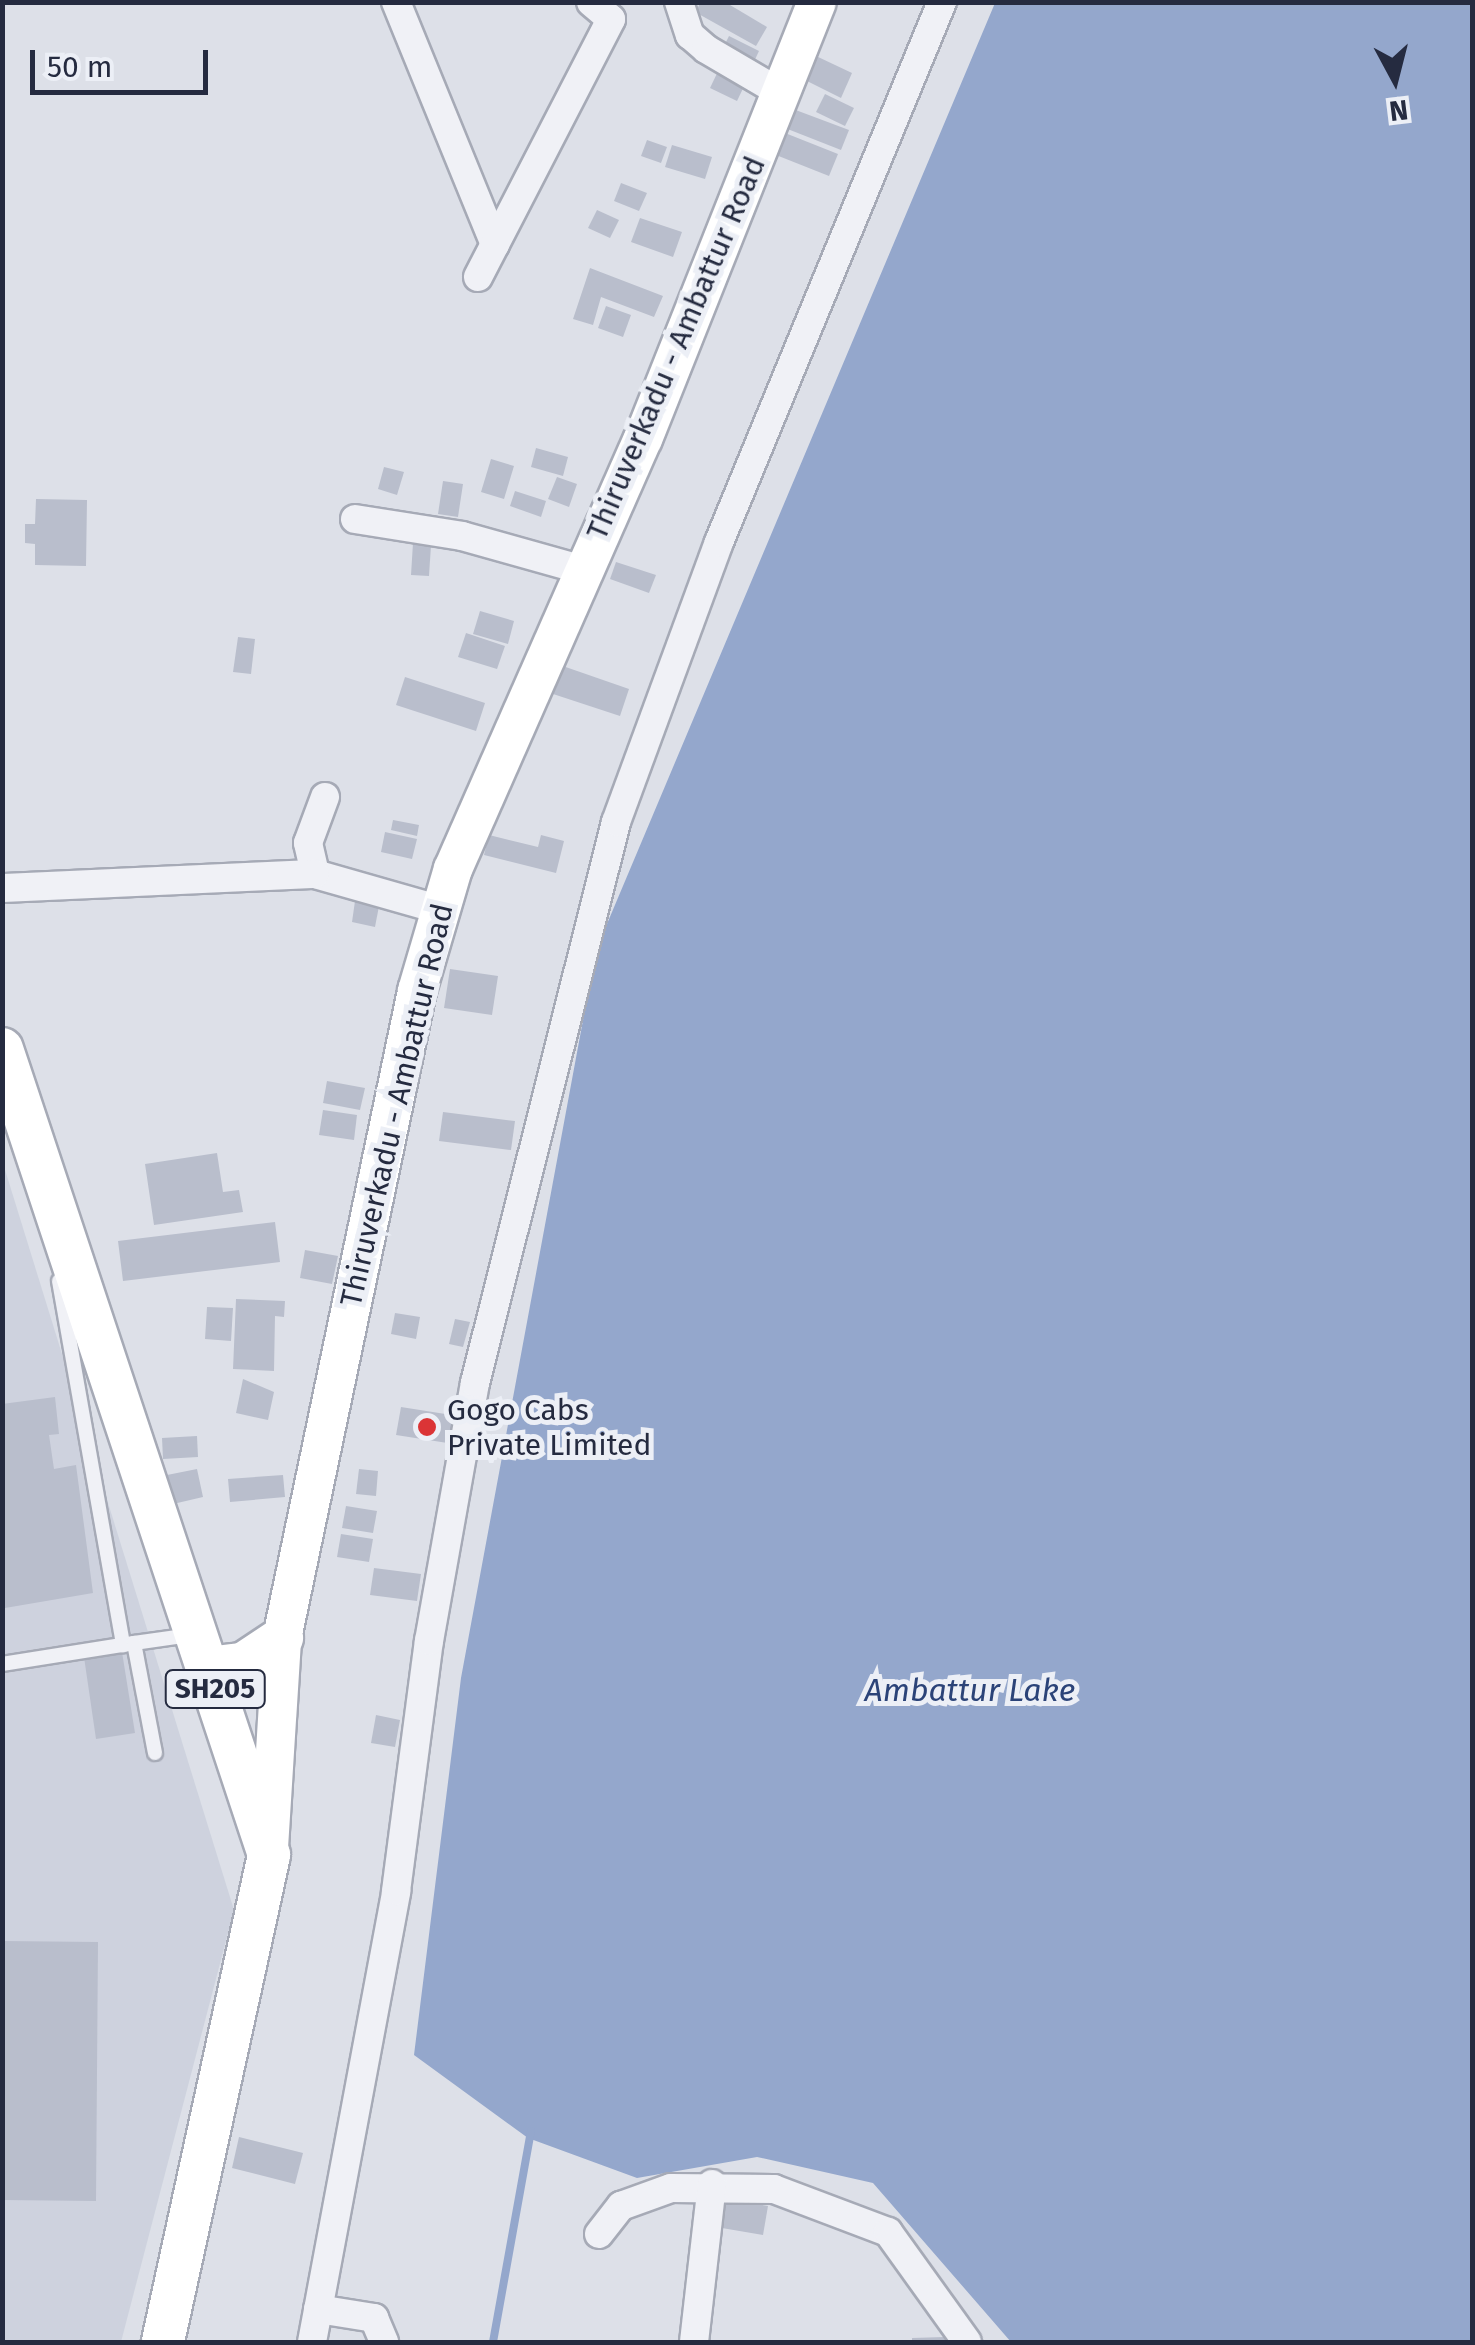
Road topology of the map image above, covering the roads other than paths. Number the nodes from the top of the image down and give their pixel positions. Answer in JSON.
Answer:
{"nodes":[{"id":1,"x":396,"y":2,"type":"edge"},
{"id":2,"x":591,"y":2,"type":"edge"},
{"id":3,"x":680,"y":2,"type":"edge"},
{"id":4,"x":817,"y":2,"type":"edge"},
{"id":5,"x":942,"y":2,"type":"edge"},
{"id":6,"x":781,"y":94,"type":"junction"},
{"id":7,"x":495,"y":244,"type":"junction"},
{"id":8,"x":478,"y":277,"type":"dead end"},
{"id":9,"x":356,"y":519,"type":"dead end"},
{"id":10,"x":583,"y":570,"type":"junction"},
{"id":11,"x":325,"y":796,"type":"dead end"},
{"id":12,"x":315,"y":874,"type":"junction"},
{"id":13,"x":2,"y":888,"type":"edge"},
{"id":14,"x":441,"y":910,"type":"junction"},
{"id":15,"x":2,"y":1049,"type":"edge"},
{"id":16,"x":52,"y":1257,"type":"dead end"},
{"id":17,"x":282,"y":1638,"type":"junction"},
{"id":18,"x":128,"y":1644,"type":"junction"},
{"id":19,"x":202,"y":1651,"type":"junction"},
{"id":20,"x":2,"y":1664,"type":"edge"},
{"id":21,"x":154,"y":1753,"type":"dead end"},
{"id":22,"x":269,"y":1855,"type":"junction"},
{"id":23,"x":712,"y":2184,"type":"junction"},
{"id":24,"x":599,"y":2234,"type":"dead end"},
{"id":25,"x":318,"y":2309,"type":"junction"},
{"id":26,"x":162,"y":2342,"type":"edge"},
{"id":27,"x":312,"y":2342,"type":"edge"},
{"id":28,"x":384,"y":2342,"type":"edge"},
{"id":29,"x":694,"y":2342,"type":"edge"},
{"id":30,"x":967,"y":2342,"type":"edge"}],
"edges":[{"from":1,"to":7,"type":"street"},
{"from":2,"to":7,"type":"street"},
{"from":3,"to":6,"type":"street"},
{"from":4,"to":6,"type":"main road","name":"Thiruverkadu - Ambattur Road"},
{"from":5,"to":25,"type":"street"},
{"from":6,"to":10,"type":"main road","name":"Thiruverkadu - Ambattur Road"},
{"from":7,"to":8,"type":"street"},
{"from":9,"to":10,"type":"street"},
{"from":10,"to":14,"type":"main road","name":"Thiruverkadu - Ambattur Road"},
{"from":11,"to":12,"type":"street"},
{"from":12,"to":13,"type":"street"},
{"from":12,"to":14,"type":"street"},
{"from":14,"to":17,"type":"main road","name":"Thiruverkadu - Ambattur Road"},
{"from":15,"to":19,"type":"main road","number":"SH205"},
{"from":16,"to":18,"type":"lane"},
{"from":17,"to":19,"type":"main road"},
{"from":17,"to":22,"type":"main road","name":"Thiruverkadu - Ambattur Road"},
{"from":18,"to":19,"type":"lane"},
{"from":18,"to":20,"type":"lane"},
{"from":18,"to":21,"type":"lane"},
{"from":19,"to":22,"type":"main road","number":"SH205"},
{"from":22,"to":26,"type":"main road"},
{"from":23,"to":24,"type":"street"},
{"from":23,"to":29,"type":"street"},
{"from":23,"to":30,"type":"street"},
{"from":25,"to":27,"type":"street"},
{"from":25,"to":28,"type":"street"}]}
